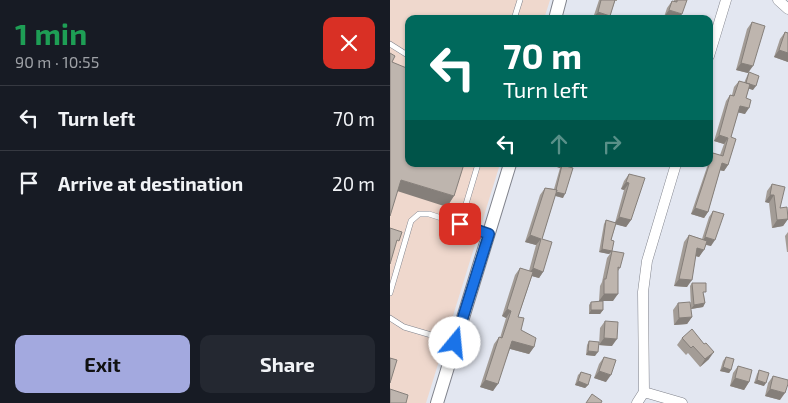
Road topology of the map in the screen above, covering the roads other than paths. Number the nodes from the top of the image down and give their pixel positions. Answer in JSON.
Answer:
{"nodes":[{"id":1,"x":520,"y":0,"type":"edge"},
{"id":2,"x":559,"y":0,"type":"edge"},
{"id":3,"x":726,"y":0,"type":"edge"},
{"id":4,"x":778,"y":0,"type":"edge"},
{"id":5,"x":788,"y":9,"type":"edge"},
{"id":6,"x":515,"y":15,"type":"edge"},
{"id":7,"x":556,"y":15,"type":"edge"},
{"id":8,"x":713,"y":43,"type":"edge"},
{"id":9,"x":390,"y":44,"type":"edge"},
{"id":10,"x":405,"y":53,"type":"edge"},
{"id":11,"x":477,"y":167,"type":"edge"},
{"id":12,"x":509,"y":167,"type":"edge"},
{"id":13,"x":675,"y":167,"type":"edge"},
{"id":14,"x":460,"y":224,"type":"junction"},
{"id":15,"x":489,"y":234,"type":"junction"},
{"id":16,"x":390,"y":294,"type":"edge"},
{"id":17,"x":390,"y":318,"type":"edge"},
{"id":18,"x":455,"y":343,"type":"junction"},
{"id":19,"x":644,"y":392,"type":"junction"},
{"id":20,"x":437,"y":403,"type":"edge"},
{"id":21,"x":637,"y":403,"type":"edge"},
{"id":22,"x":682,"y":403,"type":"edge"}],
"edges":[{"from":1,"to":6,"type":"lane"},
{"from":2,"to":7,"type":"street"},
{"from":3,"to":8,"type":"street"},
{"from":4,"to":5,"type":"street"},
{"from":9,"to":10,"type":"lane"},
{"from":11,"to":14,"type":"lane"},
{"from":12,"to":15,"type":"street"},
{"from":13,"to":19,"type":"street"},
{"from":14,"to":15,"type":"lane"},
{"from":14,"to":16,"type":"lane"},
{"from":15,"to":18,"type":"street"},
{"from":17,"to":18,"type":"lane"},
{"from":18,"to":20,"type":"street"},
{"from":19,"to":21,"type":"street"},
{"from":19,"to":22,"type":"street"}]}
